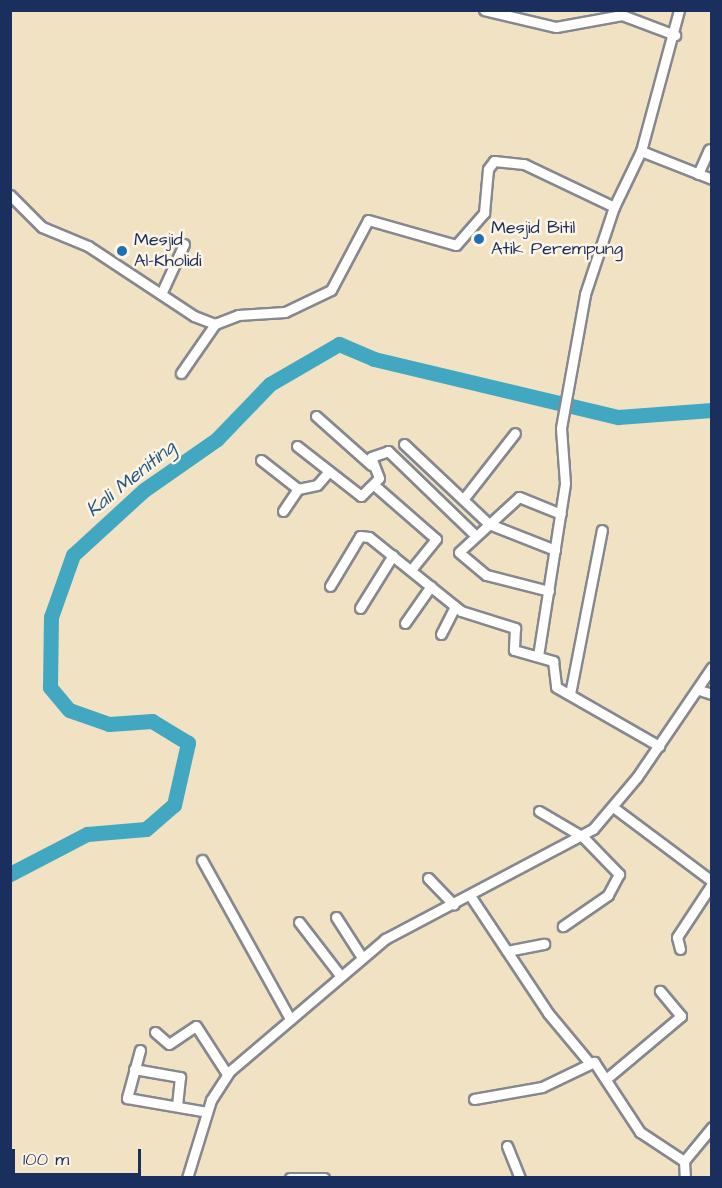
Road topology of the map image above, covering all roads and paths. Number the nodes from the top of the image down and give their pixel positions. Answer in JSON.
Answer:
{"nodes":[{"id":1,"x":484,"y":10,"type":"edge"},
{"id":2,"x":679,"y":10,"type":"edge"},
{"id":3,"x":675,"y":35,"type":"junction"},
{"id":4,"x":709,"y":149,"type":"dead end"},
{"id":5,"x":641,"y":151,"type":"junction"},
{"id":6,"x":698,"y":174,"type":"junction"},
{"id":7,"x":711,"y":179,"type":"edge"},
{"id":8,"x":10,"y":195,"type":"edge"},
{"id":9,"x":614,"y":207,"type":"junction"},
{"id":10,"x":183,"y":244,"type":"dead end"},
{"id":11,"x":162,"y":294,"type":"junction"},
{"id":12,"x":214,"y":324,"type":"junction"},
{"id":13,"x":181,"y":373,"type":"dead end"},
{"id":14,"x":316,"y":416,"type":"dead end"},
{"id":15,"x":515,"y":433,"type":"dead end"},
{"id":16,"x":404,"y":444,"type":"dead end"},
{"id":17,"x":297,"y":446,"type":"dead end"},
{"id":18,"x":261,"y":460,"type":"dead end"},
{"id":19,"x":371,"y":465,"type":"junction"},
{"id":20,"x":329,"y":471,"type":"junction"},
{"id":21,"x":374,"y":485,"type":"junction"},
{"id":22,"x":298,"y":489,"type":"junction"},
{"id":23,"x":465,"y":497,"type":"junction"},
{"id":24,"x":283,"y":511,"type":"dead end"},
{"id":25,"x":561,"y":514,"type":"junction"},
{"id":26,"x":489,"y":524,"type":"junction"},
{"id":27,"x":602,"y":530,"type":"dead end"},
{"id":28,"x":476,"y":536,"type":"junction"},
{"id":29,"x":555,"y":550,"type":"junction"},
{"id":30,"x":393,"y":555,"type":"junction"},
{"id":31,"x":412,"y":569,"type":"junction"},
{"id":32,"x":330,"y":586,"type":"dead end"},
{"id":33,"x":431,"y":586,"type":"junction"},
{"id":34,"x":549,"y":591,"type":"junction"},
{"id":35,"x":456,"y":606,"type":"junction"},
{"id":36,"x":360,"y":608,"type":"dead end"},
{"id":37,"x":405,"y":623,"type":"dead end"},
{"id":38,"x":441,"y":634,"type":"dead end"},
{"id":39,"x":538,"y":656,"type":"junction"},
{"id":40,"x":711,"y":667,"type":"edge"},
{"id":41,"x":699,"y":690,"type":"junction"},
{"id":42,"x":570,"y":694,"type":"junction"},
{"id":43,"x":711,"y":694,"type":"edge"},
{"id":44,"x":659,"y":746,"type":"junction"},
{"id":45,"x":613,"y":807,"type":"junction"},
{"id":46,"x":539,"y":811,"type":"dead end"},
{"id":47,"x":583,"y":837,"type":"junction"},
{"id":48,"x":202,"y":860,"type":"dead end"},
{"id":49,"x":428,"y":878,"type":"dead end"},
{"id":50,"x":711,"y":883,"type":"edge"},
{"id":51,"x":471,"y":897,"type":"junction"},
{"id":52,"x":454,"y":905,"type":"junction"},
{"id":53,"x":336,"y":917,"type":"dead end"},
{"id":54,"x":299,"y":922,"type":"dead end"},
{"id":55,"x":563,"y":926,"type":"dead end"},
{"id":56,"x":544,"y":944,"type":"dead end"},
{"id":57,"x":680,"y":949,"type":"dead end"},
{"id":58,"x":507,"y":951,"type":"junction"},
{"id":59,"x":361,"y":956,"type":"junction"},
{"id":60,"x":339,"y":974,"type":"junction"},
{"id":61,"x":660,"y":991,"type":"dead end"},
{"id":62,"x":290,"y":1019,"type":"junction"},
{"id":63,"x":155,"y":1032,"type":"dead end"},
{"id":64,"x":140,"y":1050,"type":"dead end"},
{"id":65,"x":588,"y":1061,"type":"junction"},
{"id":66,"x":134,"y":1069,"type":"junction"},
{"id":67,"x":227,"y":1074,"type":"junction"},
{"id":68,"x":606,"y":1079,"type":"junction"},
{"id":69,"x":474,"y":1099,"type":"dead end"},
{"id":70,"x":177,"y":1106,"type":"junction"},
{"id":71,"x":207,"y":1112,"type":"junction"},
{"id":72,"x":711,"y":1127,"type":"edge"},
{"id":73,"x":507,"y":1146,"type":"dead end"},
{"id":74,"x":684,"y":1161,"type":"junction"},
{"id":75,"x":187,"y":1178,"type":"edge"},
{"id":76,"x":290,"y":1178,"type":"edge"},
{"id":77,"x":324,"y":1178,"type":"edge"},
{"id":78,"x":520,"y":1178,"type":"edge"},
{"id":79,"x":685,"y":1178,"type":"edge"}],
"edges":[{"from":1,"to":3,"type":"street"},
{"from":2,"to":3,"type":"street"},
{"from":3,"to":5,"type":"street"},
{"from":4,"to":6,"type":"street"},
{"from":5,"to":6,"type":"street"},
{"from":5,"to":9,"type":"street"},
{"from":6,"to":7,"type":"street"},
{"from":8,"to":11,"type":"street"},
{"from":9,"to":12,"type":"street"},
{"from":9,"to":25,"type":"street"},
{"from":10,"to":11,"type":"street"},
{"from":11,"to":12,"type":"street"},
{"from":12,"to":13,"type":"street"},
{"from":14,"to":19,"type":"street"},
{"from":15,"to":23,"type":"street"},
{"from":16,"to":23,"type":"street"},
{"from":17,"to":20,"type":"street"},
{"from":18,"to":22,"type":"street"},
{"from":19,"to":21,"type":"street"},
{"from":19,"to":28,"type":"street"},
{"from":20,"to":21,"type":"street"},
{"from":20,"to":22,"type":"street"},
{"from":21,"to":31,"type":"street"},
{"from":22,"to":24,"type":"street"},
{"from":23,"to":26,"type":"street"},
{"from":25,"to":26,"type":"street"},
{"from":25,"to":29,"type":"street"},
{"from":26,"to":28,"type":"street"},
{"from":26,"to":29,"type":"street"},
{"from":27,"to":42,"type":"street"},
{"from":28,"to":34,"type":"street"},
{"from":29,"to":34,"type":"street"},
{"from":30,"to":31,"type":"street"},
{"from":30,"to":32,"type":"street"},
{"from":30,"to":36,"type":"street"},
{"from":31,"to":33,"type":"street"},
{"from":33,"to":35,"type":"street"},
{"from":33,"to":37,"type":"street"},
{"from":34,"to":39,"type":"street"},
{"from":35,"to":38,"type":"street"},
{"from":35,"to":39,"type":"street"},
{"from":39,"to":42,"type":"street"},
{"from":40,"to":41,"type":"street"},
{"from":41,"to":43,"type":"street"},
{"from":41,"to":44,"type":"street"},
{"from":42,"to":44,"type":"street"},
{"from":44,"to":45,"type":"street"},
{"from":45,"to":47,"type":"street"},
{"from":45,"to":50,"type":"street"},
{"from":46,"to":47,"type":"street"},
{"from":47,"to":51,"type":"street"},
{"from":47,"to":55,"type":"street"},
{"from":48,"to":62,"type":"street"},
{"from":49,"to":52,"type":"street"},
{"from":50,"to":57,"type":"street"},
{"from":51,"to":52,"type":"street"},
{"from":51,"to":58,"type":"street"},
{"from":52,"to":59,"type":"street"},
{"from":53,"to":59,"type":"street"},
{"from":54,"to":60,"type":"street"},
{"from":56,"to":58,"type":"street"},
{"from":58,"to":65,"type":"street"},
{"from":59,"to":60,"type":"street"},
{"from":60,"to":62,"type":"street"},
{"from":61,"to":68,"type":"street"},
{"from":62,"to":67,"type":"street"},
{"from":63,"to":67,"type":"street"},
{"from":64,"to":66,"type":"street"},
{"from":65,"to":68,"type":"street"},
{"from":65,"to":69,"type":"street"},
{"from":66,"to":70,"type":"street"},
{"from":66,"to":70,"type":"street"},
{"from":67,"to":71,"type":"street"},
{"from":68,"to":74,"type":"street"},
{"from":70,"to":71,"type":"street"},
{"from":71,"to":75,"type":"street"},
{"from":72,"to":74,"type":"street"},
{"from":73,"to":78,"type":"street"},
{"from":74,"to":79,"type":"street"},
{"from":76,"to":77,"type":"street"}]}
